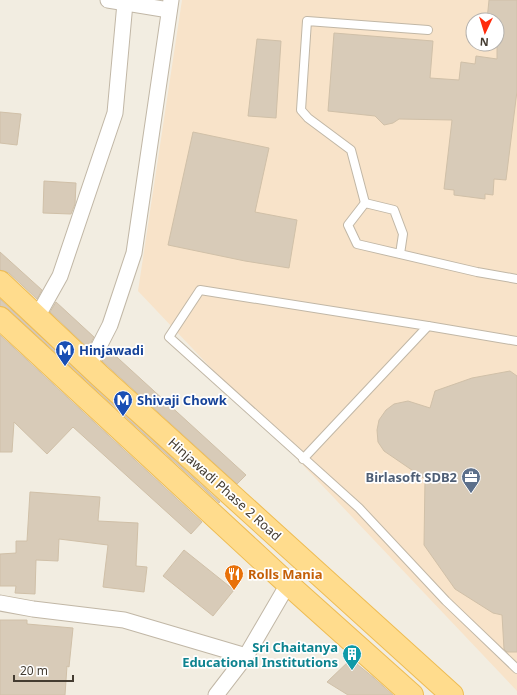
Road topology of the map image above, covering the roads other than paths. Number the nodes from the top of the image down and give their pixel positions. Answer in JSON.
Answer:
{"nodes":[{"id":1,"x":108,"y":0,"type":"edge"},
{"id":2,"x":125,"y":3,"type":"junction"},
{"id":3,"x":170,"y":5,"type":"edge"},
{"id":4,"x":428,"y":30,"type":"dead end"},
{"id":5,"x":365,"y":203,"type":"junction"},
{"id":6,"x":400,"y":254,"type":"junction"},
{"id":7,"x":517,"y":279,"type":"edge"},
{"id":8,"x":0,"y":282,"type":"edge"},
{"id":9,"x":37,"y":317,"type":"junction"},
{"id":10,"x":0,"y":318,"type":"edge"},
{"id":11,"x":428,"y":326,"type":"junction"},
{"id":12,"x":517,"y":342,"type":"edge"},
{"id":13,"x":89,"y":366,"type":"junction"},
{"id":14,"x":303,"y":459,"type":"junction"},
{"id":15,"x":288,"y":584,"type":"junction"},
{"id":16,"x":0,"y":603,"type":"edge"},
{"id":17,"x":246,"y":656,"type":"junction"},
{"id":18,"x":517,"y":669,"type":"edge"},
{"id":19,"x":216,"y":695,"type":"edge"},
{"id":20,"x":412,"y":695,"type":"edge"},
{"id":21,"x":452,"y":695,"type":"edge"}],
"edges":[{"from":1,"to":2,"type":"street"},
{"from":2,"to":3,"type":"street"},
{"from":2,"to":9,"type":"street"},
{"from":3,"to":13,"type":"street"},
{"from":4,"to":5,"type":"lane"},
{"from":5,"to":6,"type":"lane"},
{"from":5,"to":6,"type":"lane"},
{"from":6,"to":7,"type":"lane"},
{"from":8,"to":9,"type":"main road","name":"Hinjawadi Phase 2 Road"},
{"from":9,"to":13,"type":"main road","name":"Hinjawadi Phase 2 Road"},
{"from":10,"to":15,"type":"main road","name":"Hinjawadi Phase 2 Road"},
{"from":11,"to":12,"type":"lane"},
{"from":11,"to":14,"type":"lane"},
{"from":11,"to":14,"type":"lane"},
{"from":13,"to":21,"type":"main road","name":"Hinjawadi Phase 2 Road"},
{"from":14,"to":18,"type":"lane"},
{"from":15,"to":17,"type":"street"},
{"from":15,"to":20,"type":"main road","name":"Hinjawadi Phase 2 Road"},
{"from":16,"to":17,"type":"street"},
{"from":17,"to":19,"type":"street"}]}
